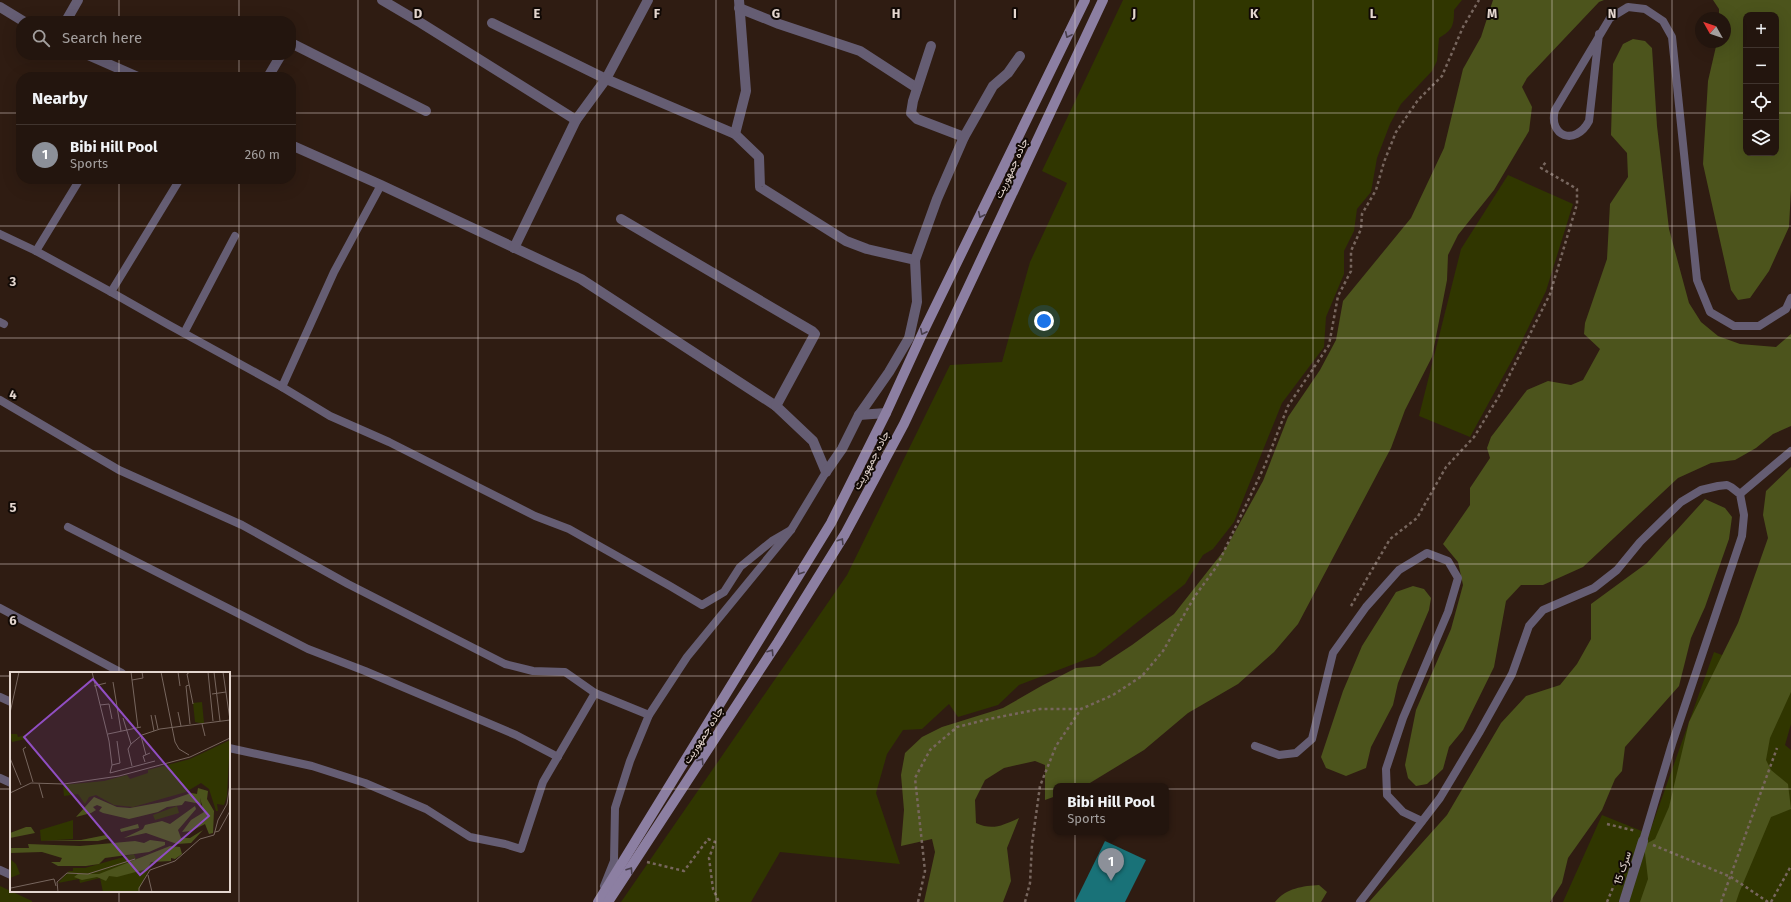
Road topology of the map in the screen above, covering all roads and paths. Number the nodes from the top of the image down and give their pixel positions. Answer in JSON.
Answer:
{"nodes":[{"id":1,"x":78,"y":0,"type":"edge"},
{"id":2,"x":382,"y":0,"type":"edge"},
{"id":3,"x":648,"y":0,"type":"edge"},
{"id":4,"x":1085,"y":0,"type":"edge"},
{"id":5,"x":1103,"y":0,"type":"edge"},
{"id":6,"x":1479,"y":0,"type":"edge"},
{"id":7,"x":739,"y":4,"type":"edge"},
{"id":8,"x":0,"y":7,"type":"edge"},
{"id":9,"x":69,"y":16,"type":"edge"},
{"id":10,"x":16,"y":17,"type":"edge"},
{"id":11,"x":492,"y":23,"type":"dead end"},
{"id":12,"x":1599,"y":34,"type":"junction"},
{"id":13,"x":296,"y":46,"type":"edge"},
{"id":14,"x":931,"y":46,"type":"dead end"},
{"id":15,"x":1020,"y":56,"type":"dead end"},
{"id":16,"x":99,"y":60,"type":"edge"},
{"id":17,"x":278,"y":60,"type":"edge"},
{"id":18,"x":127,"y":72,"type":"edge"},
{"id":19,"x":271,"y":72,"type":"edge"},
{"id":20,"x":606,"y":79,"type":"junction"},
{"id":21,"x":917,"y":88,"type":"junction"},
{"id":22,"x":426,"y":111,"type":"dead end"},
{"id":23,"x":576,"y":120,"type":"junction"},
{"id":24,"x":735,"y":134,"type":"junction"},
{"id":25,"x":964,"y":137,"type":"junction"},
{"id":26,"x":296,"y":147,"type":"edge"},
{"id":27,"x":1546,"y":162,"type":"dead end"},
{"id":28,"x":77,"y":184,"type":"edge"},
{"id":29,"x":177,"y":184,"type":"edge"},
{"id":30,"x":380,"y":185,"type":"junction"},
{"id":31,"x":621,"y":219,"type":"dead end"},
{"id":32,"x":0,"y":234,"type":"edge"},
{"id":33,"x":235,"y":236,"type":"dead end"},
{"id":34,"x":514,"y":248,"type":"junction"},
{"id":35,"x":36,"y":251,"type":"junction"},
{"id":36,"x":915,"y":260,"type":"junction"},
{"id":37,"x":112,"y":292,"type":"junction"},
{"id":38,"x":1791,"y":298,"type":"edge"},
{"id":39,"x":184,"y":334,"type":"junction"},
{"id":40,"x":282,"y":386,"type":"junction"},
{"id":41,"x":0,"y":400,"type":"edge"},
{"id":42,"x":776,"y":406,"type":"junction"},
{"id":43,"x":886,"y":414,"type":"junction"},
{"id":44,"x":859,"y":415,"type":"junction"},
{"id":45,"x":1791,"y":451,"type":"edge"},
{"id":46,"x":826,"y":472,"type":"junction"},
{"id":47,"x":1740,"y":494,"type":"junction"},
{"id":48,"x":68,"y":528,"type":"dead end"},
{"id":49,"x":791,"y":530,"type":"junction"},
{"id":50,"x":0,"y":608,"type":"edge"},
{"id":51,"x":1349,"y":613,"type":"dead end"},
{"id":52,"x":120,"y":672,"type":"edge"},
{"id":53,"x":595,"y":693,"type":"junction"},
{"id":54,"x":0,"y":697,"type":"edge"},
{"id":55,"x":10,"y":702,"type":"edge"},
{"id":56,"x":1081,"y":709,"type":"junction"},
{"id":57,"x":649,"y":715,"type":"junction"},
{"id":58,"x":1255,"y":746,"type":"dead end"},
{"id":59,"x":230,"y":748,"type":"edge"},
{"id":60,"x":1777,"y":748,"type":"dead end"},
{"id":61,"x":558,"y":757,"type":"junction"},
{"id":62,"x":0,"y":778,"type":"edge"},
{"id":63,"x":10,"y":783,"type":"edge"},
{"id":64,"x":1422,"y":821,"type":"junction"},
{"id":65,"x":1607,"y":824,"type":"dead end"},
{"id":66,"x":1636,"y":831,"type":"junction"},
{"id":67,"x":1633,"y":838,"type":"dead end"},
{"id":68,"x":1643,"y":841,"type":"junction"},
{"id":69,"x":638,"y":858,"type":"junction"},
{"id":70,"x":1791,"y":866,"type":"edge"},
{"id":71,"x":1621,"y":867,"type":"dead end"},
{"id":72,"x":0,"y":870,"type":"edge"},
{"id":73,"x":10,"y":875,"type":"edge"},
{"id":74,"x":1730,"y":877,"type":"junction"},
{"id":75,"x":598,"y":902,"type":"edge"},
{"id":76,"x":608,"y":902,"type":"edge"},
{"id":77,"x":719,"y":902,"type":"edge"},
{"id":78,"x":918,"y":902,"type":"edge"},
{"id":79,"x":1025,"y":902,"type":"edge"},
{"id":80,"x":1360,"y":902,"type":"edge"},
{"id":81,"x":1607,"y":902,"type":"edge"},
{"id":82,"x":1624,"y":902,"type":"edge"},
{"id":83,"x":1721,"y":902,"type":"edge"},
{"id":84,"x":1770,"y":902,"type":"edge"}],
"edges":[{"from":1,"to":9,"type":"street"},
{"from":2,"to":23,"type":"street"},
{"from":3,"to":20,"type":"street"},
{"from":4,"to":43,"type":"main road","name":"جاده جمهوریت","one_way":true},
{"from":69,"to":5,"type":"main road","name":"جاده جمهوریت","one_way":true},
{"from":6,"to":56,"type":"path"},
{"from":7,"to":21,"type":"street"},
{"from":7,"to":24,"type":"street"},
{"from":8,"to":10,"type":"street"},
{"from":11,"to":20,"type":"street"},
{"from":12,"to":12,"type":"lane"},
{"from":12,"to":38,"type":"lane"},
{"from":13,"to":22,"type":"street"},
{"from":14,"to":21,"type":"street"},
{"from":15,"to":25,"type":"street"},
{"from":16,"to":18,"type":"street"},
{"from":17,"to":19,"type":"street"},
{"from":20,"to":23,"type":"street"},
{"from":20,"to":24,"type":"street"},
{"from":21,"to":25,"type":"street"},
{"from":23,"to":34,"type":"street"},
{"from":24,"to":36,"type":"street"},
{"from":25,"to":36,"type":"street"},
{"from":26,"to":30,"type":"street"},
{"from":27,"to":51,"type":"path"},
{"from":28,"to":35,"type":"lane"},
{"from":29,"to":37,"type":"lane"},
{"from":30,"to":34,"type":"street"},
{"from":30,"to":40,"type":"lane"},
{"from":31,"to":42,"type":"street"},
{"from":32,"to":35,"type":"lane"},
{"from":33,"to":39,"type":"lane"},
{"from":34,"to":42,"type":"street"},
{"from":35,"to":37,"type":"lane"},
{"from":36,"to":44,"type":"street"},
{"from":37,"to":39,"type":"lane"},
{"from":39,"to":40,"type":"lane"},
{"from":40,"to":49,"type":"lane"},
{"from":41,"to":53,"type":"lane"},
{"from":42,"to":46,"type":"street"},
{"from":43,"to":44,"type":"street"},
{"from":43,"to":75,"type":"main road","name":"جاده جمهوریت","one_way":true},
{"from":44,"to":46,"type":"street"},
{"from":45,"to":47,"type":"lane"},
{"from":46,"to":49,"type":"lane"},
{"from":47,"to":64,"type":"lane"},
{"from":47,"to":68,"type":"lane"},
{"from":48,"to":61,"type":"lane"},
{"from":49,"to":57,"type":"lane"},
{"from":50,"to":52,"type":"lane"},
{"from":53,"to":57,"type":"lane"},
{"from":53,"to":61,"type":"lane"},
{"from":54,"to":55,"type":"lane"},
{"from":56,"to":78,"type":"path"},
{"from":56,"to":79,"type":"path"},
{"from":57,"to":75,"type":"lane"},
{"from":58,"to":64,"type":"lane"},
{"from":59,"to":61,"type":"lane"},
{"from":60,"to":74,"type":"path"},
{"from":62,"to":63,"type":"lane"},
{"from":64,"to":80,"type":"lane"},
{"from":65,"to":66,"type":"path"},
{"from":66,"to":67,"type":"path"},
{"from":66,"to":68,"type":"path"},
{"from":68,"to":74,"type":"path"},
{"from":68,"to":82,"type":"street","name":"سرک 15"},
{"from":76,"to":69,"type":"main road","name":"جاده جمهوریت","one_way":true},
{"from":69,"to":77,"type":"path"},
{"from":70,"to":84,"type":"path"},
{"from":71,"to":81,"type":"path"},
{"from":72,"to":73,"type":"lane"},
{"from":74,"to":83,"type":"path"},
{"from":74,"to":84,"type":"path"}]}
